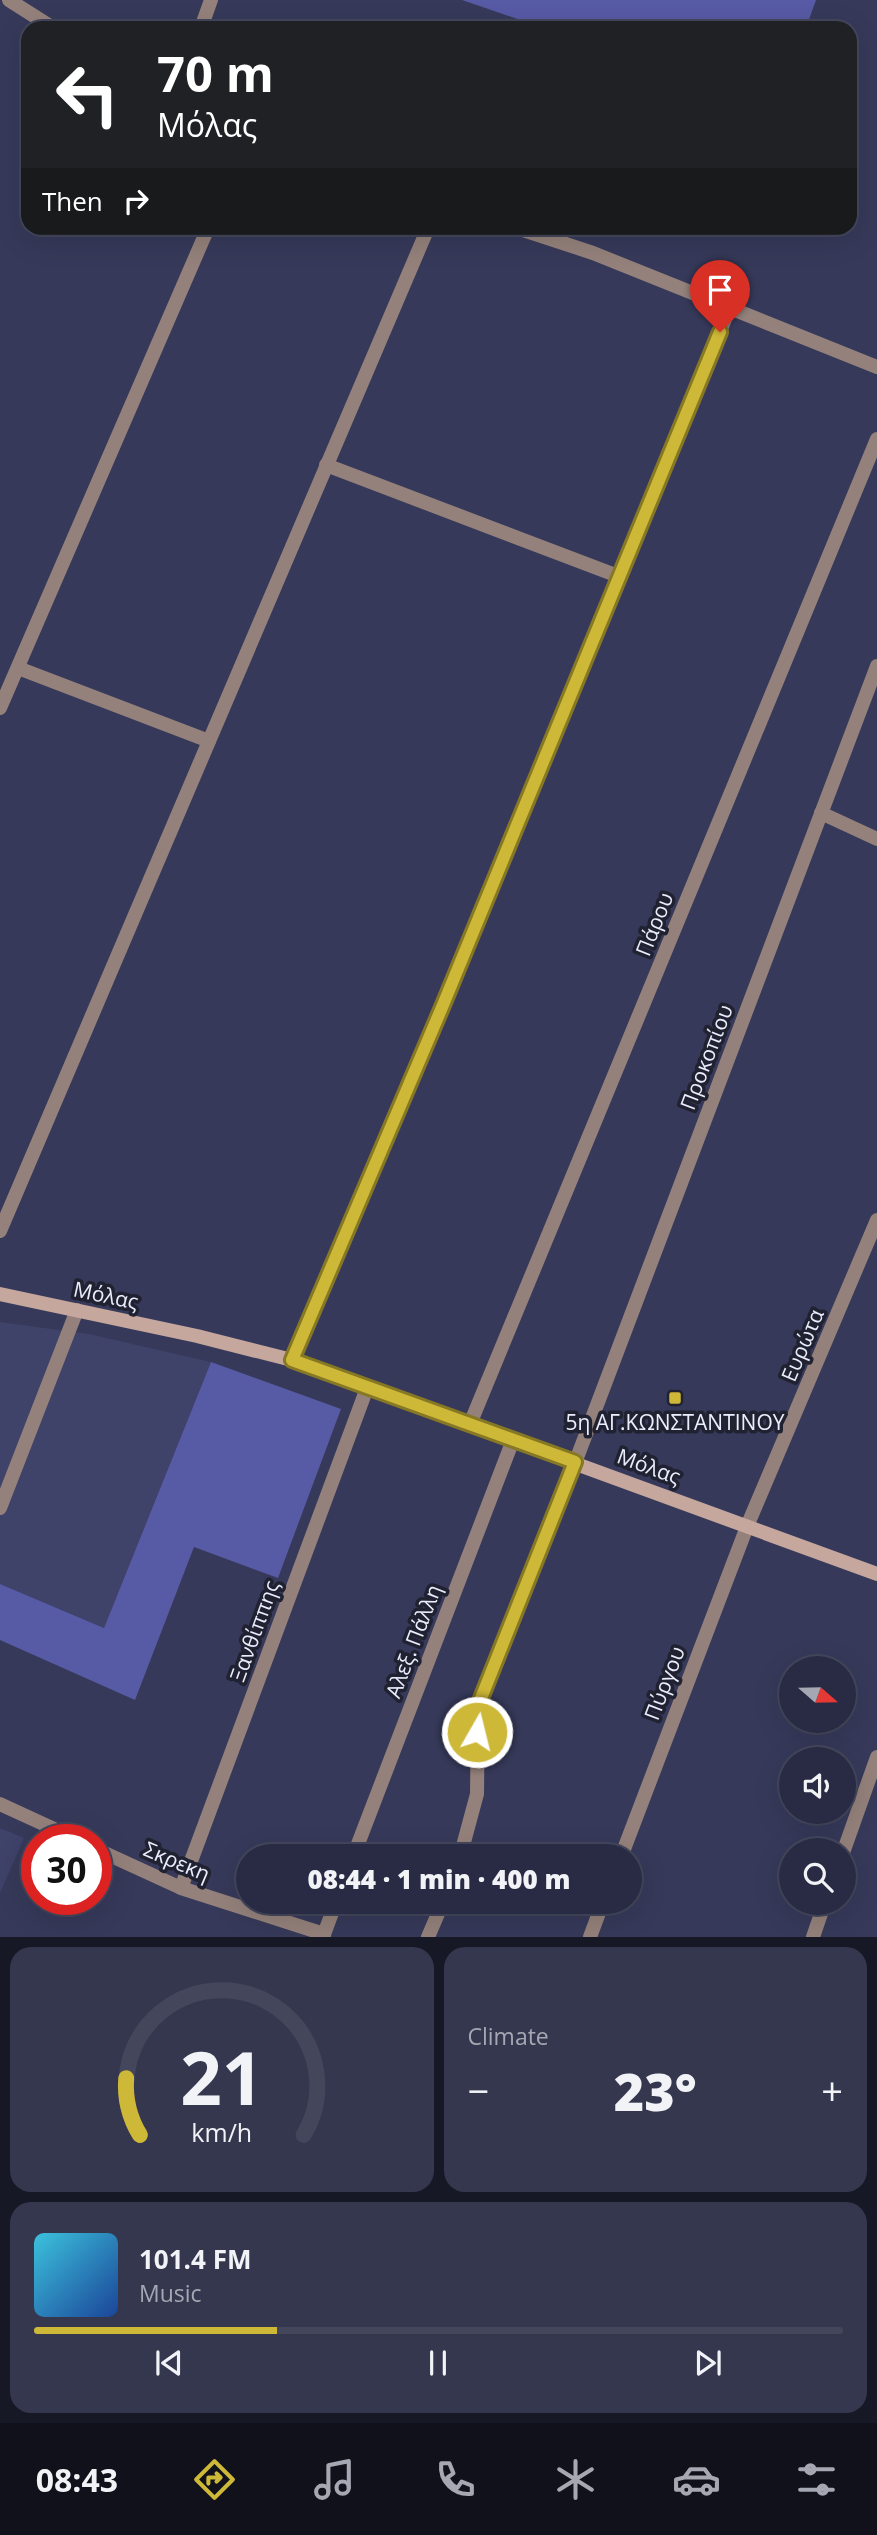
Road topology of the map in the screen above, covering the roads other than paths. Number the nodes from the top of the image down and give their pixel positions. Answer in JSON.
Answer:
{"nodes":[{"id":1,"x":10,"y":0,"type":"edge"},
{"id":2,"x":211,"y":0,"type":"edge"},
{"id":3,"x":42,"y":21,"type":"edge"},
{"id":4,"x":204,"y":21,"type":"edge"},
{"id":5,"x":205,"y":235,"type":"edge"},
{"id":6,"x":425,"y":235,"type":"edge"},
{"id":7,"x":538,"y":235,"type":"edge"},
{"id":8,"x":730,"y":307,"type":"junction"},
{"id":9,"x":877,"y":367,"type":"edge"},
{"id":10,"x":877,"y":439,"type":"edge"},
{"id":11,"x":326,"y":465,"type":"junction"},
{"id":12,"x":618,"y":576,"type":"junction"},
{"id":13,"x":877,"y":666,"type":"edge"},
{"id":14,"x":18,"y":668,"type":"junction"},
{"id":15,"x":0,"y":708,"type":"edge"},
{"id":16,"x":209,"y":741,"type":"junction"},
{"id":17,"x":821,"y":813,"type":"junction"},
{"id":18,"x":877,"y":839,"type":"edge"},
{"id":19,"x":877,"y":1220,"type":"edge"},
{"id":20,"x":0,"y":1231,"type":"edge"},
{"id":21,"x":0,"y":1294,"type":"edge"},
{"id":22,"x":77,"y":1310,"type":"junction"},
{"id":23,"x":292,"y":1360,"type":"junction"},
{"id":24,"x":367,"y":1388,"type":"junction"},
{"id":25,"x":470,"y":1424,"type":"junction"},
{"id":26,"x":513,"y":1440,"type":"junction"},
{"id":27,"x":575,"y":1462,"type":"junction"},
{"id":28,"x":0,"y":1508,"type":"edge"},
{"id":29,"x":748,"y":1524,"type":"junction"},
{"id":30,"x":877,"y":1574,"type":"edge"},
{"id":31,"x":877,"y":1757,"type":"edge"},
{"id":32,"x":0,"y":1804,"type":"edge"},
{"id":33,"x":43,"y":1824,"type":"edge"},
{"id":34,"x":848,"y":1838,"type":"edge"},
{"id":35,"x":358,"y":1844,"type":"edge"},
{"id":36,"x":464,"y":1844,"type":"edge"},
{"id":37,"x":626,"y":1844,"type":"edge"},
{"id":38,"x":112,"y":1856,"type":"edge"},
{"id":39,"x":181,"y":1888,"type":"junction"},
{"id":40,"x":331,"y":1914,"type":"edge"},
{"id":41,"x":438,"y":1914,"type":"edge"},
{"id":42,"x":599,"y":1914,"type":"edge"},
{"id":43,"x":821,"y":1915,"type":"edge"},
{"id":44,"x":323,"y":1935,"type":"edge"},
{"id":45,"x":428,"y":1937,"type":"edge"},
{"id":46,"x":590,"y":1937,"type":"edge"},
{"id":47,"x":813,"y":1937,"type":"edge"}],
"edges":[{"from":1,"to":3,"type":"street"},
{"from":2,"to":4,"type":"street"},
{"from":5,"to":14,"type":"street"},
{"from":6,"to":11,"type":"street"},
{"from":7,"to":8,"type":"street"},
{"from":8,"to":9,"type":"street"},
{"from":8,"to":12,"type":"street"},
{"from":10,"to":25,"type":"street","name":"Πάρου"},
{"from":11,"to":12,"type":"street"},
{"from":11,"to":16,"type":"street"},
{"from":12,"to":23,"type":"street"},
{"from":13,"to":17,"type":"street","name":"Προκοπίου"},
{"from":14,"to":15,"type":"street"},
{"from":14,"to":16,"type":"street"},
{"from":16,"to":20,"type":"street"},
{"from":17,"to":18,"type":"street"},
{"from":17,"to":27,"type":"street","name":"Προκοπίου"},
{"from":19,"to":29,"type":"street","name":"Ευρώτα"},
{"from":21,"to":22,"type":"street","name":"Μόλας"},
{"from":22,"to":23,"type":"street","name":"Μόλας"},
{"from":22,"to":28,"type":"street"},
{"from":23,"to":24,"type":"street","name":"Μόλας"},
{"from":24,"to":25,"type":"street","name":"Μόλας"},
{"from":24,"to":39,"type":"street","name":"Ξανθίππης"},
{"from":25,"to":26,"type":"street","name":"Μόλας"},
{"from":26,"to":27,"type":"street","name":"Μόλας"},
{"from":26,"to":35,"type":"street","name":"Αλεξ. Πάλλη"},
{"from":27,"to":29,"type":"street","name":"Μόλας"},
{"from":27,"to":36,"type":"street","name":"Προκοπίου"},
{"from":29,"to":30,"type":"street","name":"Μόλας"},
{"from":29,"to":37,"type":"street","name":"Πύργου"},
{"from":31,"to":34,"type":"street"},
{"from":32,"to":33,"type":"street"},
{"from":38,"to":39,"type":"street","name":"Σκρεκη"},
{"from":39,"to":44,"type":"street","name":"Σκρεκη"},
{"from":40,"to":44,"type":"street"},
{"from":41,"to":45,"type":"street"},
{"from":42,"to":46,"type":"street"},
{"from":43,"to":47,"type":"street"}]}
